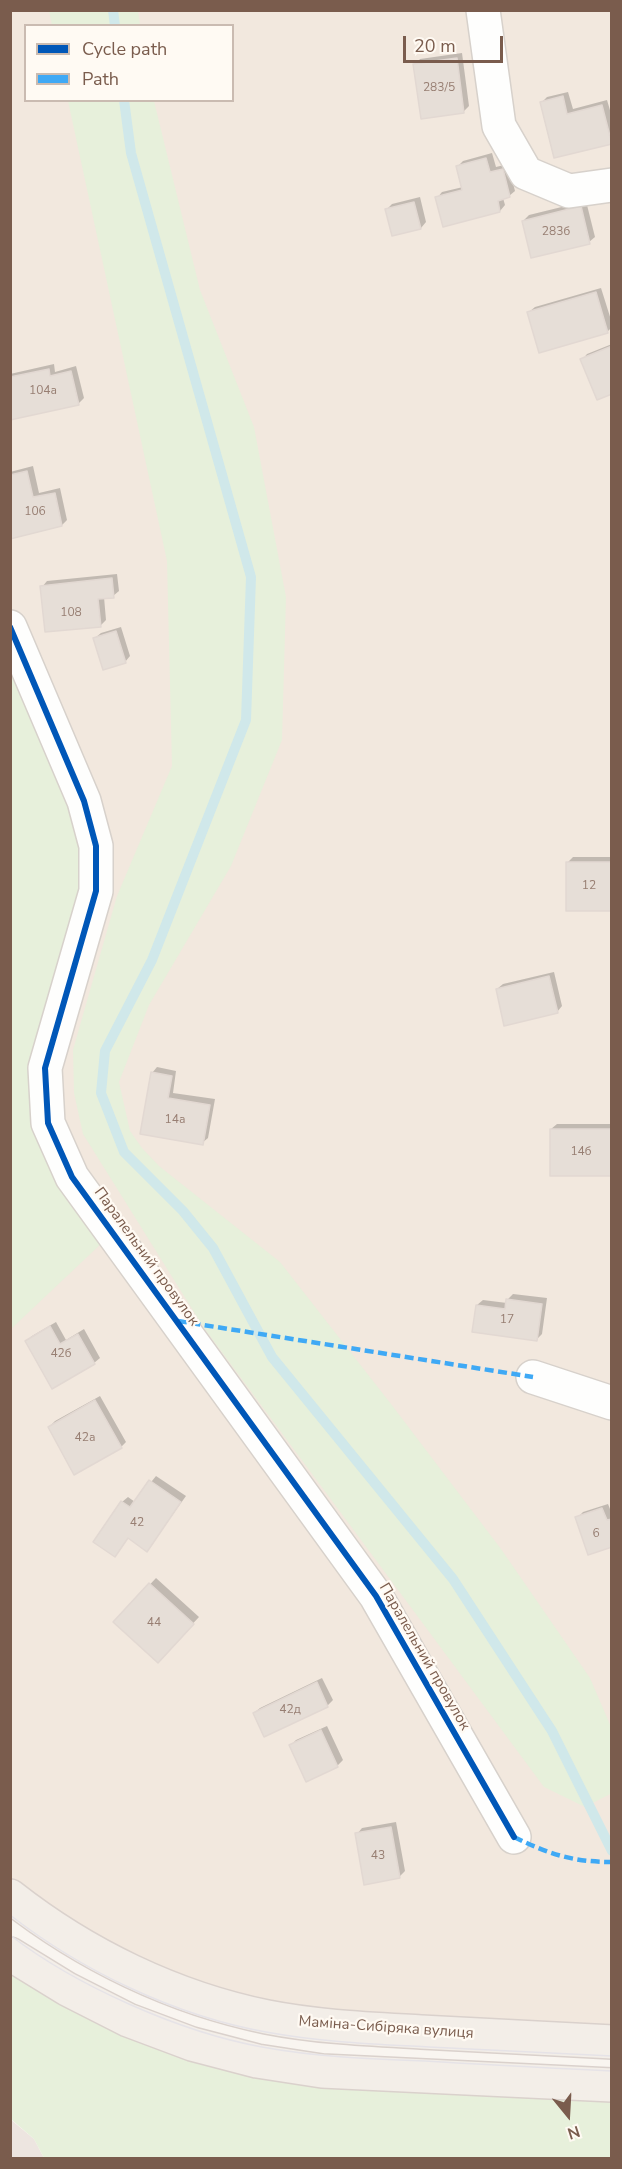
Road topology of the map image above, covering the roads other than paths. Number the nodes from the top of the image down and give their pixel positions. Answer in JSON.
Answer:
{"nodes":[{"id":1,"x":483,"y":10,"type":"edge"},
{"id":2,"x":612,"y":184,"type":"edge"},
{"id":3,"x":10,"y":627,"type":"edge"},
{"id":4,"x":533,"y":1377,"type":"dead end"},
{"id":5,"x":612,"y":1403,"type":"edge"},
{"id":6,"x":514,"y":1837,"type":"dead end"},
{"id":7,"x":10,"y":1896,"type":"edge"},
{"id":8,"x":10,"y":1954,"type":"edge"},
{"id":9,"x":612,"y":2042,"type":"edge"},
{"id":10,"x":612,"y":2085,"type":"edge"}],
"edges":[{"from":1,"to":2,"type":"street"},
{"from":3,"to":6,"type":"street","name":"Паралельний провулок"},
{"from":4,"to":5,"type":"street"},
{"from":7,"to":9,"type":"main road","name":"Маміна-Сибіряка вулиця"},
{"from":8,"to":10,"type":"main road"}]}
